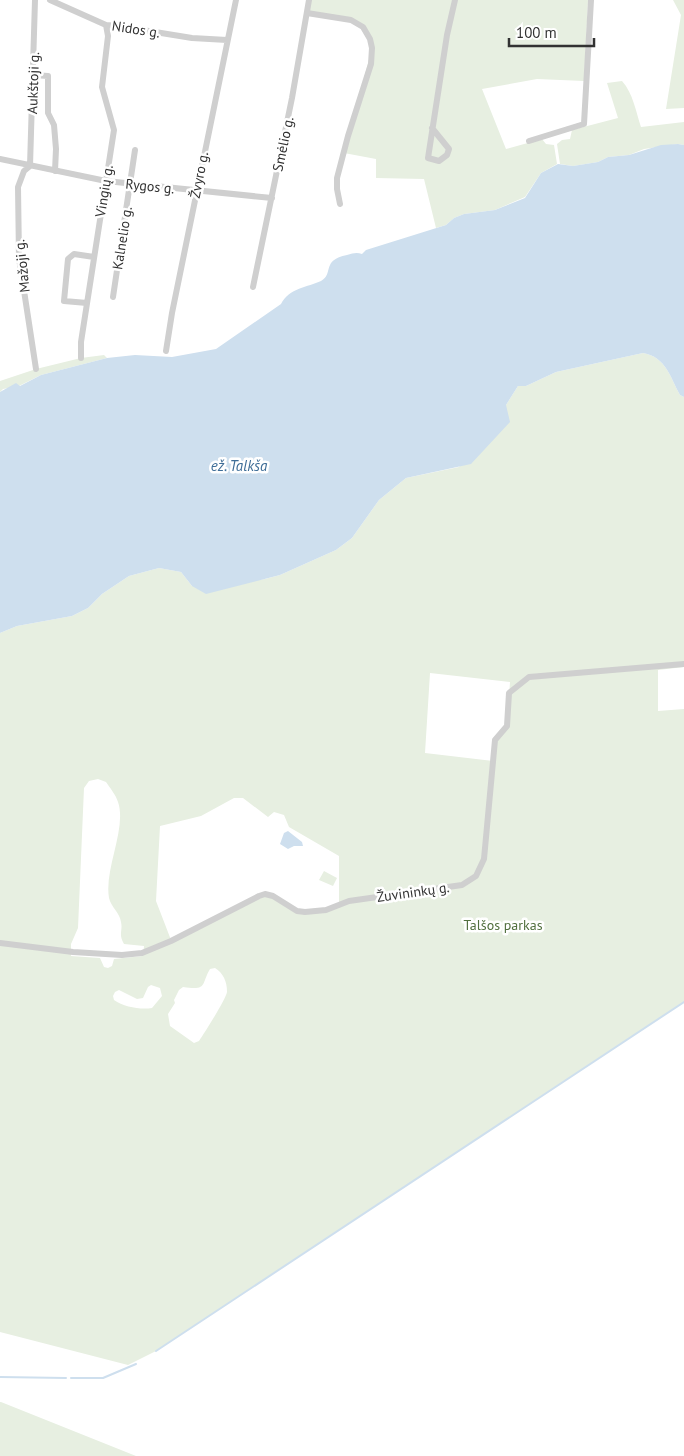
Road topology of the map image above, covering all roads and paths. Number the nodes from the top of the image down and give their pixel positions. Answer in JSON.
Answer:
{"nodes":[{"id":1,"x":35,"y":0,"type":"edge"},
{"id":2,"x":50,"y":0,"type":"edge"},
{"id":3,"x":236,"y":0,"type":"edge"},
{"id":4,"x":309,"y":0,"type":"edge"},
{"id":5,"x":454,"y":0,"type":"edge"},
{"id":6,"x":591,"y":0,"type":"edge"},
{"id":7,"x":307,"y":13,"type":"junction"},
{"id":8,"x":106,"y":25,"type":"junction"},
{"id":9,"x":227,"y":40,"type":"junction"},
{"id":10,"x":33,"y":75,"type":"junction"},
{"id":11,"x":432,"y":128,"type":"junction"},
{"id":12,"x":529,"y":141,"type":"dead end"},
{"id":13,"x":135,"y":150,"type":"dead end"},
{"id":14,"x":0,"y":159,"type":"edge"},
{"id":15,"x":30,"y":166,"type":"junction"},
{"id":16,"x":55,"y":171,"type":"junction"},
{"id":17,"x":106,"y":181,"type":"junction"},
{"id":18,"x":130,"y":184,"type":"junction"},
{"id":19,"x":196,"y":190,"type":"junction"},
{"id":20,"x":272,"y":198,"type":"junction"},
{"id":21,"x":340,"y":204,"type":"dead end"},
{"id":22,"x":94,"y":257,"type":"junction"},
{"id":23,"x":253,"y":287,"type":"dead end"},
{"id":24,"x":113,"y":297,"type":"dead end"},
{"id":25,"x":87,"y":303,"type":"junction"},
{"id":26,"x":166,"y":351,"type":"dead end"},
{"id":27,"x":81,"y":358,"type":"dead end"},
{"id":28,"x":36,"y":369,"type":"dead end"},
{"id":29,"x":684,"y":664,"type":"edge"},
{"id":30,"x":0,"y":943,"type":"edge"}],
"edges":[{"from":1,"to":10,"type":"street","name":"Aukštoji g."},
{"from":2,"to":8,"type":"street","name":"Nidos g."},
{"from":3,"to":9,"type":"street","name":"Žvyro g."},
{"from":4,"to":7,"type":"street","name":"Smėlio g."},
{"from":5,"to":11,"type":"street"},
{"from":6,"to":12,"type":"street"},
{"from":7,"to":20,"type":"street","name":"Smėlio g."},
{"from":7,"to":21,"type":"street"},
{"from":8,"to":9,"type":"street","name":"Nidos g."},
{"from":8,"to":17,"type":"street","name":"Vingių g."},
{"from":9,"to":19,"type":"street","name":"Žvyro g."},
{"from":10,"to":15,"type":"street","name":"Aukštoji g."},
{"from":10,"to":16,"type":"street"},
{"from":11,"to":11,"type":"street"},
{"from":13,"to":18,"type":"street","name":"Kalnelio g."},
{"from":14,"to":15,"type":"street","name":"Rygos g."},
{"from":15,"to":16,"type":"street","name":"Rygos g."},
{"from":15,"to":28,"type":"street","name":"Mažoji g."},
{"from":16,"to":17,"type":"street","name":"Rygos g."},
{"from":17,"to":18,"type":"street","name":"Rygos g."},
{"from":17,"to":22,"type":"street","name":"Vingių g."},
{"from":18,"to":19,"type":"street","name":"Rygos g."},
{"from":18,"to":24,"type":"street","name":"Kalnelio g."},
{"from":19,"to":20,"type":"street","name":"Rygos g."},
{"from":19,"to":26,"type":"street","name":"Žvyro g."},
{"from":20,"to":23,"type":"street","name":"Smėlio g."},
{"from":22,"to":25,"type":"street","name":"Vingių g."},
{"from":22,"to":25,"type":"street"},
{"from":25,"to":27,"type":"street","name":"Vingių g."},
{"from":29,"to":30,"type":"street","name":"Žuvininkų g."}]}
